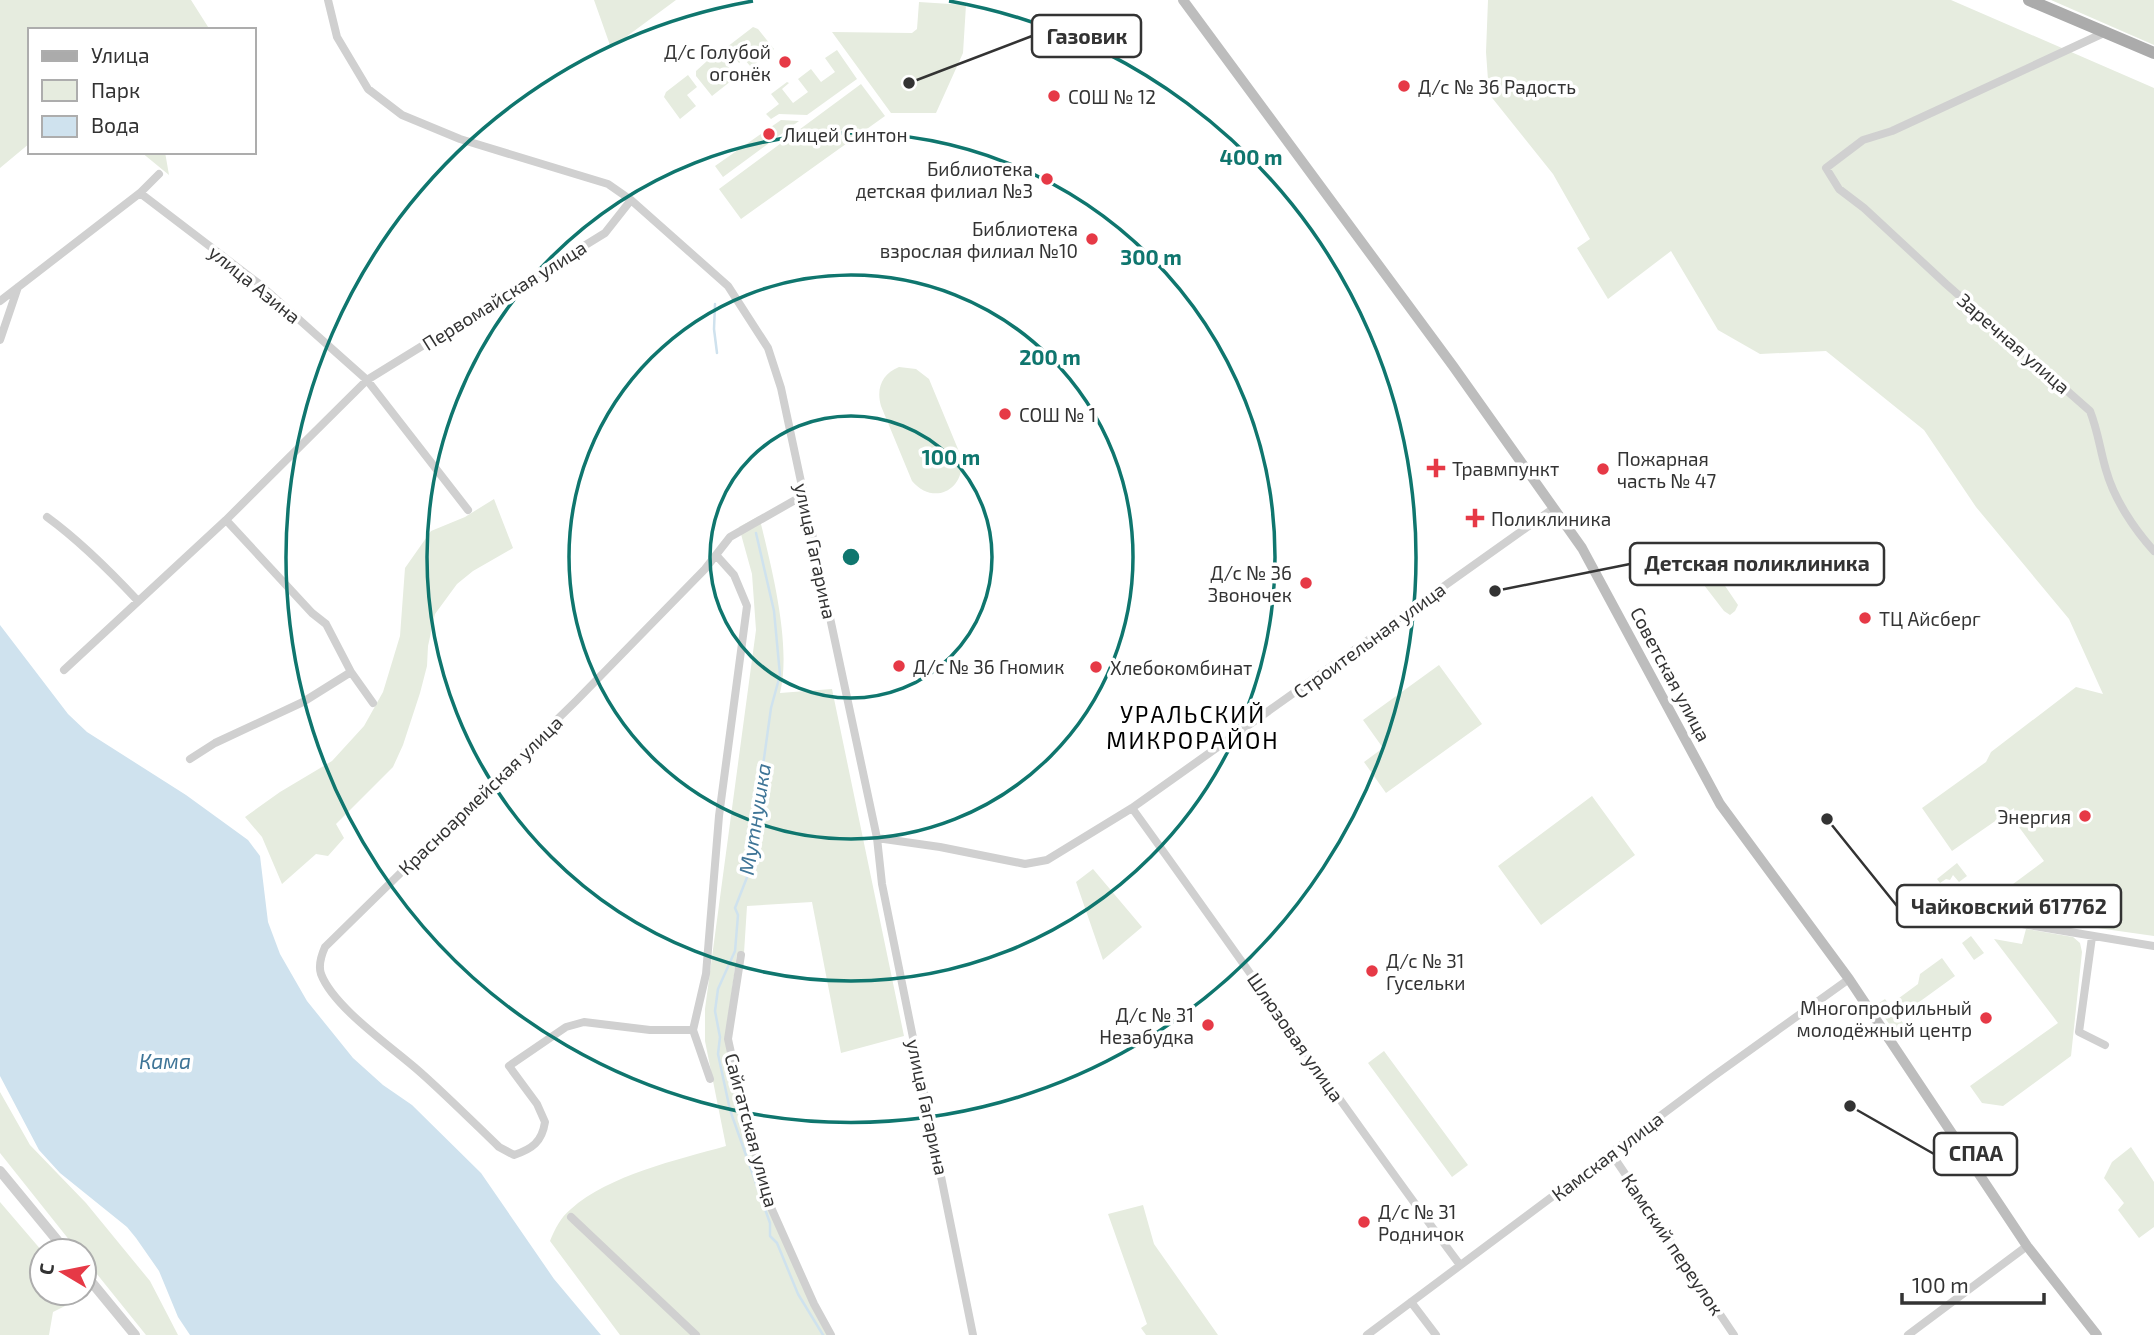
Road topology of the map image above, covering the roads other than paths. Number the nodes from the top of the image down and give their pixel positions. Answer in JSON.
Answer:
{"nodes":[{"id":1,"x":328,"y":0,"type":"edge"},
{"id":2,"x":1183,"y":0,"type":"edge"},
{"id":3,"x":2029,"y":0,"type":"edge"},
{"id":4,"x":2106,"y":32,"type":"junction"},
{"id":5,"x":2154,"y":53,"type":"edge"},
{"id":6,"x":159,"y":174,"type":"dead end"},
{"id":7,"x":140,"y":192,"type":"junction"},
{"id":8,"x":631,"y":200,"type":"junction"},
{"id":9,"x":18,"y":287,"type":"junction"},
{"id":10,"x":0,"y":301,"type":"edge"},
{"id":11,"x":0,"y":340,"type":"edge"},
{"id":12,"x":367,"y":380,"type":"junction"},
{"id":13,"x":804,"y":495,"type":"junction"},
{"id":14,"x":1554,"y":508,"type":"junction"},
{"id":15,"x":468,"y":510,"type":"dead end"},
{"id":16,"x":47,"y":517,"type":"dead end"},
{"id":17,"x":226,"y":520,"type":"junction"},
{"id":18,"x":2154,"y":551,"type":"edge"},
{"id":19,"x":716,"y":555,"type":"junction"},
{"id":20,"x":138,"y":601,"type":"junction"},
{"id":21,"x":64,"y":670,"type":"dead end"},
{"id":22,"x":351,"y":672,"type":"junction"},
{"id":23,"x":373,"y":703,"type":"dead end"},
{"id":24,"x":190,"y":759,"type":"dead end"},
{"id":25,"x":1132,"y":808,"type":"junction"},
{"id":26,"x":877,"y":838,"type":"junction"},
{"id":27,"x":1986,"y":919,"type":"dead end"},
{"id":28,"x":2092,"y":937,"type":"junction"},
{"id":29,"x":2154,"y":946,"type":"edge"},
{"id":30,"x":741,"y":955,"type":"dead end"},
{"id":31,"x":1849,"y":979,"type":"junction"},
{"id":32,"x":693,"y":1030,"type":"junction"},
{"id":33,"x":2105,"y":1045,"type":"dead end"},
{"id":34,"x":710,"y":1079,"type":"dead end"},
{"id":35,"x":1611,"y":1153,"type":"junction"},
{"id":36,"x":0,"y":1171,"type":"edge"},
{"id":37,"x":571,"y":1217,"type":"dead end"},
{"id":38,"x":54,"y":1237,"type":"edge"},
{"id":39,"x":2027,"y":1246,"type":"junction"},
{"id":40,"x":1460,"y":1265,"type":"junction"},
{"id":41,"x":98,"y":1290,"type":"edge"},
{"id":42,"x":1411,"y":1302,"type":"junction"},
{"id":43,"x":135,"y":1335,"type":"edge"},
{"id":44,"x":696,"y":1335,"type":"edge"},
{"id":45,"x":831,"y":1335,"type":"edge"},
{"id":46,"x":973,"y":1335,"type":"edge"},
{"id":47,"x":1367,"y":1335,"type":"edge"},
{"id":48,"x":1436,"y":1335,"type":"edge"},
{"id":49,"x":1734,"y":1335,"type":"edge"},
{"id":50,"x":1908,"y":1335,"type":"edge"},
{"id":51,"x":2097,"y":1335,"type":"edge"}],
"edges":[{"from":1,"to":8,"type":"street","name":"улица Гагарина"},
{"from":2,"to":14,"type":"main road","name":"Советская улица"},
{"from":3,"to":4,"type":"main road"},
{"from":4,"to":5,"type":"main road"},
{"from":4,"to":18,"type":"street","name":"Заречная улица"},
{"from":6,"to":7,"type":"street"},
{"from":7,"to":9,"type":"street"},
{"from":7,"to":12,"type":"street","name":"улица Азина"},
{"from":8,"to":12,"type":"street","name":"Первомайская улица"},
{"from":8,"to":13,"type":"street","name":"улица Гагарина"},
{"from":9,"to":10,"type":"street"},
{"from":9,"to":11,"type":"street"},
{"from":12,"to":15,"type":"street"},
{"from":12,"to":17,"type":"street","name":"Первомайская улица"},
{"from":13,"to":19,"type":"street"},
{"from":13,"to":26,"type":"street","name":"улица Гагарина"},
{"from":14,"to":25,"type":"street","name":"Строительная улица"},
{"from":14,"to":31,"type":"main road","name":"Советская улица"},
{"from":16,"to":20,"type":"street"},
{"from":17,"to":20,"type":"street","name":"Первомайская улица"},
{"from":17,"to":22,"type":"street"},
{"from":19,"to":32,"type":"street"},
{"from":19,"to":32,"type":"street","name":"Красноармейская улица"},
{"from":20,"to":21,"type":"street","name":"Первомайская улица"},
{"from":22,"to":23,"type":"street"},
{"from":22,"to":24,"type":"street"},
{"from":25,"to":26,"type":"street","name":"Строительная улица"},
{"from":25,"to":40,"type":"street","name":"Шлюзовая улица"},
{"from":26,"to":46,"type":"street","name":"улица Гагарина"},
{"from":27,"to":28,"type":"street"},
{"from":28,"to":29,"type":"street"},
{"from":28,"to":33,"type":"street"},
{"from":30,"to":45,"type":"street","name":"Сайгатская улица"},
{"from":31,"to":35,"type":"street","name":"Камская улица"},
{"from":31,"to":39,"type":"main road","name":"Советская улица"},
{"from":32,"to":34,"type":"street"},
{"from":35,"to":40,"type":"street","name":"Камская улица"},
{"from":35,"to":49,"type":"street","name":"Камский переулок"},
{"from":36,"to":38,"type":"street"},
{"from":37,"to":44,"type":"street"},
{"from":39,"to":50,"type":"street"},
{"from":39,"to":51,"type":"main road","name":"Советская улица"},
{"from":40,"to":42,"type":"street","name":"Камская улица"},
{"from":41,"to":43,"type":"street"},
{"from":42,"to":47,"type":"street","name":"Камская улица"},
{"from":42,"to":48,"type":"street"}]}
